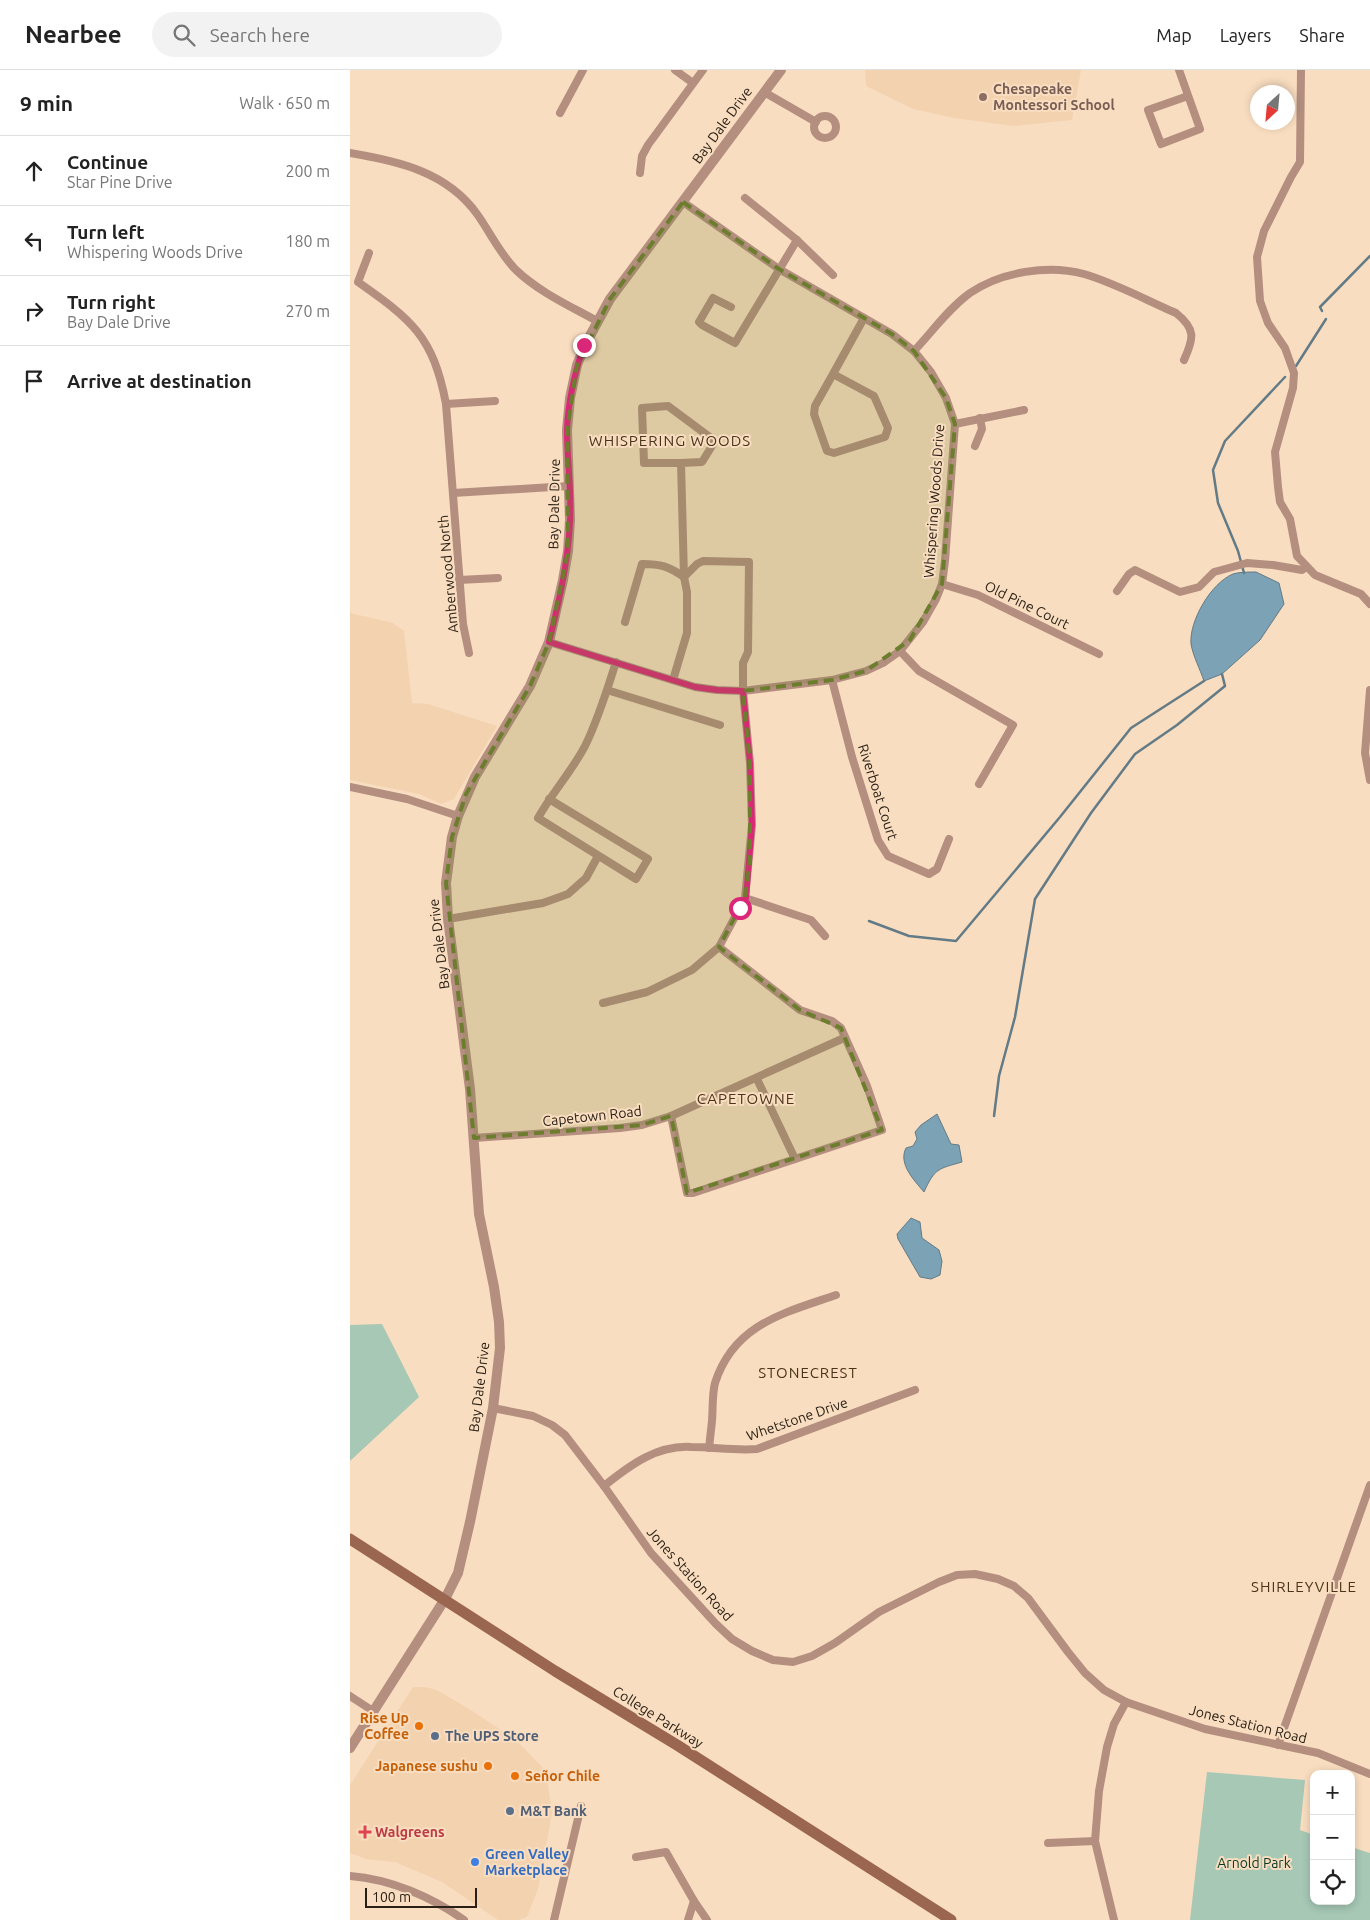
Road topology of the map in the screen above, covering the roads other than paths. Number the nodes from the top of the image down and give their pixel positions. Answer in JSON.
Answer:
{"nodes":[{"id":1,"x":583,"y":70,"type":"edge"},
{"id":2,"x":675,"y":70,"type":"edge"},
{"id":3,"x":702,"y":70,"type":"edge"},
{"id":4,"x":781,"y":70,"type":"edge"},
{"id":5,"x":1179,"y":70,"type":"edge"},
{"id":6,"x":1301,"y":70,"type":"edge"},
{"id":7,"x":693,"y":83,"type":"junction"},
{"id":8,"x":764,"y":92,"type":"junction"},
{"id":9,"x":1188,"y":96,"type":"junction"},
{"id":10,"x":560,"y":113,"type":"dead end"},
{"id":11,"x":816,"y":122,"type":"dead end"},
{"id":12,"x":350,"y":153,"type":"edge"},
{"id":13,"x":640,"y":174,"type":"dead end"},
{"id":14,"x":746,"y":198,"type":"dead end"},
{"id":15,"x":682,"y":202,"type":"junction"},
{"id":16,"x":797,"y":240,"type":"junction"},
{"id":17,"x":369,"y":253,"type":"dead end"},
{"id":18,"x":779,"y":269,"type":"junction"},
{"id":19,"x":833,"y":275,"type":"dead end"},
{"id":20,"x":731,"y":307,"type":"dead end"},
{"id":21,"x":864,"y":318,"type":"junction"},
{"id":22,"x":597,"y":321,"type":"junction"},
{"id":23,"x":914,"y":351,"type":"junction"},
{"id":24,"x":1184,"y":360,"type":"dead end"},
{"id":25,"x":833,"y":374,"type":"junction"},
{"id":26,"x":495,"y":401,"type":"dead end"},
{"id":27,"x":446,"y":404,"type":"junction"},
{"id":28,"x":1024,"y":410,"type":"dead end"},
{"id":29,"x":980,"y":418,"type":"junction"},
{"id":30,"x":955,"y":424,"type":"junction"},
{"id":31,"x":975,"y":446,"type":"dead end"},
{"id":32,"x":681,"y":463,"type":"junction"},
{"id":33,"x":570,"y":486,"type":"junction"},
{"id":34,"x":453,"y":493,"type":"junction"},
{"id":35,"x":1306,"y":567,"type":"junction"},
{"id":36,"x":684,"y":576,"type":"junction"},
{"id":37,"x":498,"y":578,"type":"dead end"},
{"id":38,"x":459,"y":580,"type":"junction"},
{"id":39,"x":942,"y":584,"type":"junction"},
{"id":40,"x":1117,"y":591,"type":"dead end"},
{"id":41,"x":1370,"y":604,"type":"edge"},
{"id":42,"x":625,"y":622,"type":"dead end"},
{"id":43,"x":549,"y":642,"type":"junction"},
{"id":44,"x":900,"y":651,"type":"junction"},
{"id":45,"x":469,"y":653,"type":"dead end"},
{"id":46,"x":1099,"y":654,"type":"dead end"},
{"id":47,"x":616,"y":662,"type":"junction"},
{"id":48,"x":673,"y":680,"type":"junction"},
{"id":49,"x":832,"y":680,"type":"junction"},
{"id":50,"x":607,"y":690,"type":"junction"},
{"id":51,"x":1370,"y":690,"type":"edge"},
{"id":52,"x":743,"y":691,"type":"junction"},
{"id":53,"x":720,"y":725,"type":"dead end"},
{"id":54,"x":1370,"y":780,"type":"edge"},
{"id":55,"x":979,"y":784,"type":"dead end"},
{"id":56,"x":350,"y":787,"type":"edge"},
{"id":57,"x":549,"y":800,"type":"junction"},
{"id":58,"x":458,"y":816,"type":"junction"},
{"id":59,"x":949,"y":839,"type":"dead end"},
{"id":60,"x":598,"y":856,"type":"junction"},
{"id":61,"x":746,"y":898,"type":"junction"},
{"id":62,"x":448,"y":919,"type":"junction"},
{"id":63,"x":825,"y":936,"type":"dead end"},
{"id":64,"x":719,"y":947,"type":"junction"},
{"id":65,"x":603,"y":1003,"type":"dead end"},
{"id":66,"x":844,"y":1038,"type":"junction"},
{"id":67,"x":757,"y":1079,"type":"junction"},
{"id":68,"x":671,"y":1116,"type":"junction"},
{"id":69,"x":474,"y":1138,"type":"junction"},
{"id":70,"x":794,"y":1159,"type":"junction"},
{"id":71,"x":836,"y":1295,"type":"dead end"},
{"id":72,"x":915,"y":1390,"type":"dead end"},
{"id":73,"x":493,"y":1408,"type":"junction"},
{"id":74,"x":709,"y":1448,"type":"junction"},
{"id":75,"x":1370,"y":1485,"type":"edge"},
{"id":76,"x":604,"y":1486,"type":"junction"},
{"id":77,"x":350,"y":1539,"type":"edge"},
{"id":78,"x":445,"y":1599,"type":"junction"},
{"id":79,"x":350,"y":1696,"type":"edge"},
{"id":80,"x":1126,"y":1702,"type":"junction"},
{"id":81,"x":373,"y":1711,"type":"junction"},
{"id":82,"x":1278,"y":1745,"type":"junction"},
{"id":83,"x":350,"y":1748,"type":"edge"},
{"id":84,"x":1370,"y":1774,"type":"edge"},
{"id":85,"x":581,"y":1806,"type":"dead end"},
{"id":86,"x":1095,"y":1841,"type":"junction"},
{"id":87,"x":1048,"y":1843,"type":"dead end"},
{"id":88,"x":636,"y":1857,"type":"dead end"},
{"id":89,"x":350,"y":1876,"type":"edge"},
{"id":90,"x":694,"y":1901,"type":"junction"},
{"id":91,"x":464,"y":1920,"type":"edge"},
{"id":92,"x":554,"y":1920,"type":"edge"},
{"id":93,"x":688,"y":1920,"type":"edge"},
{"id":94,"x":707,"y":1920,"type":"edge"},
{"id":95,"x":951,"y":1920,"type":"edge"},
{"id":96,"x":1114,"y":1920,"type":"edge"}],
"edges":[{"from":1,"to":10,"type":"street"},
{"from":2,"to":7,"type":"street"},
{"from":3,"to":7,"type":"street"},
{"from":4,"to":8,"type":"street","name":"Bay Dale Drive"},
{"from":5,"to":9,"type":"street"},
{"from":6,"to":35,"type":"street"},
{"from":7,"to":13,"type":"street"},
{"from":8,"to":11,"type":"street"},
{"from":8,"to":15,"type":"street","name":"Bay Dale Drive"},
{"from":9,"to":9,"type":"street"},
{"from":12,"to":22,"type":"street"},
{"from":14,"to":16,"type":"street"},
{"from":15,"to":18,"type":"street","name":"Whispering Woods Drive"},
{"from":15,"to":22,"type":"street","name":"Bay Dale Drive"},
{"from":16,"to":18,"type":"street"},
{"from":16,"to":19,"type":"street"},
{"from":17,"to":27,"type":"street","name":"Amberwood North"},
{"from":18,"to":20,"type":"street"},
{"from":18,"to":21,"type":"street","name":"Whispering Woods Drive"},
{"from":21,"to":23,"type":"street","name":"Whispering Woods Drive"},
{"from":21,"to":25,"type":"street"},
{"from":22,"to":33,"type":"street","name":"Bay Dale Drive"},
{"from":23,"to":24,"type":"street"},
{"from":23,"to":30,"type":"street","name":"Whispering Woods Drive"},
{"from":25,"to":25,"type":"street"},
{"from":26,"to":27,"type":"street"},
{"from":27,"to":34,"type":"street","name":"Amberwood North"},
{"from":28,"to":29,"type":"street"},
{"from":29,"to":30,"type":"street"},
{"from":29,"to":31,"type":"street"},
{"from":30,"to":39,"type":"street","name":"Whispering Woods Drive"},
{"from":32,"to":32,"type":"street"},
{"from":32,"to":36,"type":"street"},
{"from":33,"to":34,"type":"street"},
{"from":33,"to":43,"type":"street","name":"Bay Dale Drive"},
{"from":34,"to":38,"type":"street","name":"Amberwood North"},
{"from":35,"to":40,"type":"street"},
{"from":35,"to":41,"type":"street"},
{"from":36,"to":42,"type":"street"},
{"from":36,"to":48,"type":"street"},
{"from":36,"to":52,"type":"street"},
{"from":37,"to":38,"type":"street"},
{"from":38,"to":45,"type":"street","name":"Amberwood North"},
{"from":39,"to":44,"type":"street","name":"Whispering Woods Drive"},
{"from":39,"to":46,"type":"street","name":"Old Pine Court"},
{"from":43,"to":47,"type":"street","name":"Whispering Woods Drive"},
{"from":43,"to":58,"type":"street","name":"Bay Dale Drive"},
{"from":44,"to":49,"type":"street","name":"Whispering Woods Drive"},
{"from":44,"to":55,"type":"street"},
{"from":47,"to":48,"type":"street","name":"Whispering Woods Drive"},
{"from":47,"to":50,"type":"street"},
{"from":48,"to":52,"type":"street","name":"Whispering Woods Drive"},
{"from":49,"to":52,"type":"street","name":"Whispering Woods Drive"},
{"from":49,"to":59,"type":"street","name":"Riverboat Court"},
{"from":50,"to":53,"type":"street"},
{"from":50,"to":57,"type":"street"},
{"from":51,"to":54,"type":"street"},
{"from":52,"to":61,"type":"street"},
{"from":56,"to":58,"type":"street"},
{"from":57,"to":60,"type":"street"},
{"from":57,"to":60,"type":"street"},
{"from":58,"to":62,"type":"street","name":"Bay Dale Drive"},
{"from":60,"to":62,"type":"street"},
{"from":61,"to":63,"type":"street"},
{"from":61,"to":64,"type":"street"},
{"from":62,"to":69,"type":"street","name":"Bay Dale Drive"},
{"from":64,"to":65,"type":"street"},
{"from":64,"to":66,"type":"street"},
{"from":66,"to":67,"type":"street","name":"Capetown Road"},
{"from":66,"to":70,"type":"street"},
{"from":67,"to":68,"type":"street","name":"Capetown Road"},
{"from":67,"to":70,"type":"street"},
{"from":68,"to":69,"type":"street","name":"Capetown Road"},
{"from":68,"to":70,"type":"street"},
{"from":69,"to":73,"type":"street","name":"Bay Dale Drive"},
{"from":71,"to":74,"type":"street"},
{"from":72,"to":74,"type":"street","name":"Whetstone Drive"},
{"from":73,"to":76,"type":"street","name":"Jones Station Road"},
{"from":73,"to":78,"type":"street","name":"Bay Dale Drive"},
{"from":74,"to":76,"type":"street","name":"Whetstone Drive"},
{"from":75,"to":82,"type":"street"},
{"from":76,"to":80,"type":"street","name":"Jones Station Road"},
{"from":77,"to":78,"type":"main road","name":"College Parkway"},
{"from":78,"to":81,"type":"street","name":"Bay Dale Drive"},
{"from":78,"to":95,"type":"main road","name":"College Parkway"},
{"from":79,"to":81,"type":"street"},
{"from":80,"to":82,"type":"street","name":"Jones Station Road"},
{"from":80,"to":86,"type":"street"},
{"from":81,"to":83,"type":"street","name":"Bay Dale Drive"},
{"from":82,"to":84,"type":"street","name":"Jones Station Road"},
{"from":85,"to":92,"type":"street"},
{"from":86,"to":87,"type":"street"},
{"from":86,"to":96,"type":"street"},
{"from":88,"to":90,"type":"street"},
{"from":89,"to":91,"type":"street"},
{"from":90,"to":93,"type":"street"},
{"from":90,"to":94,"type":"street"}]}
